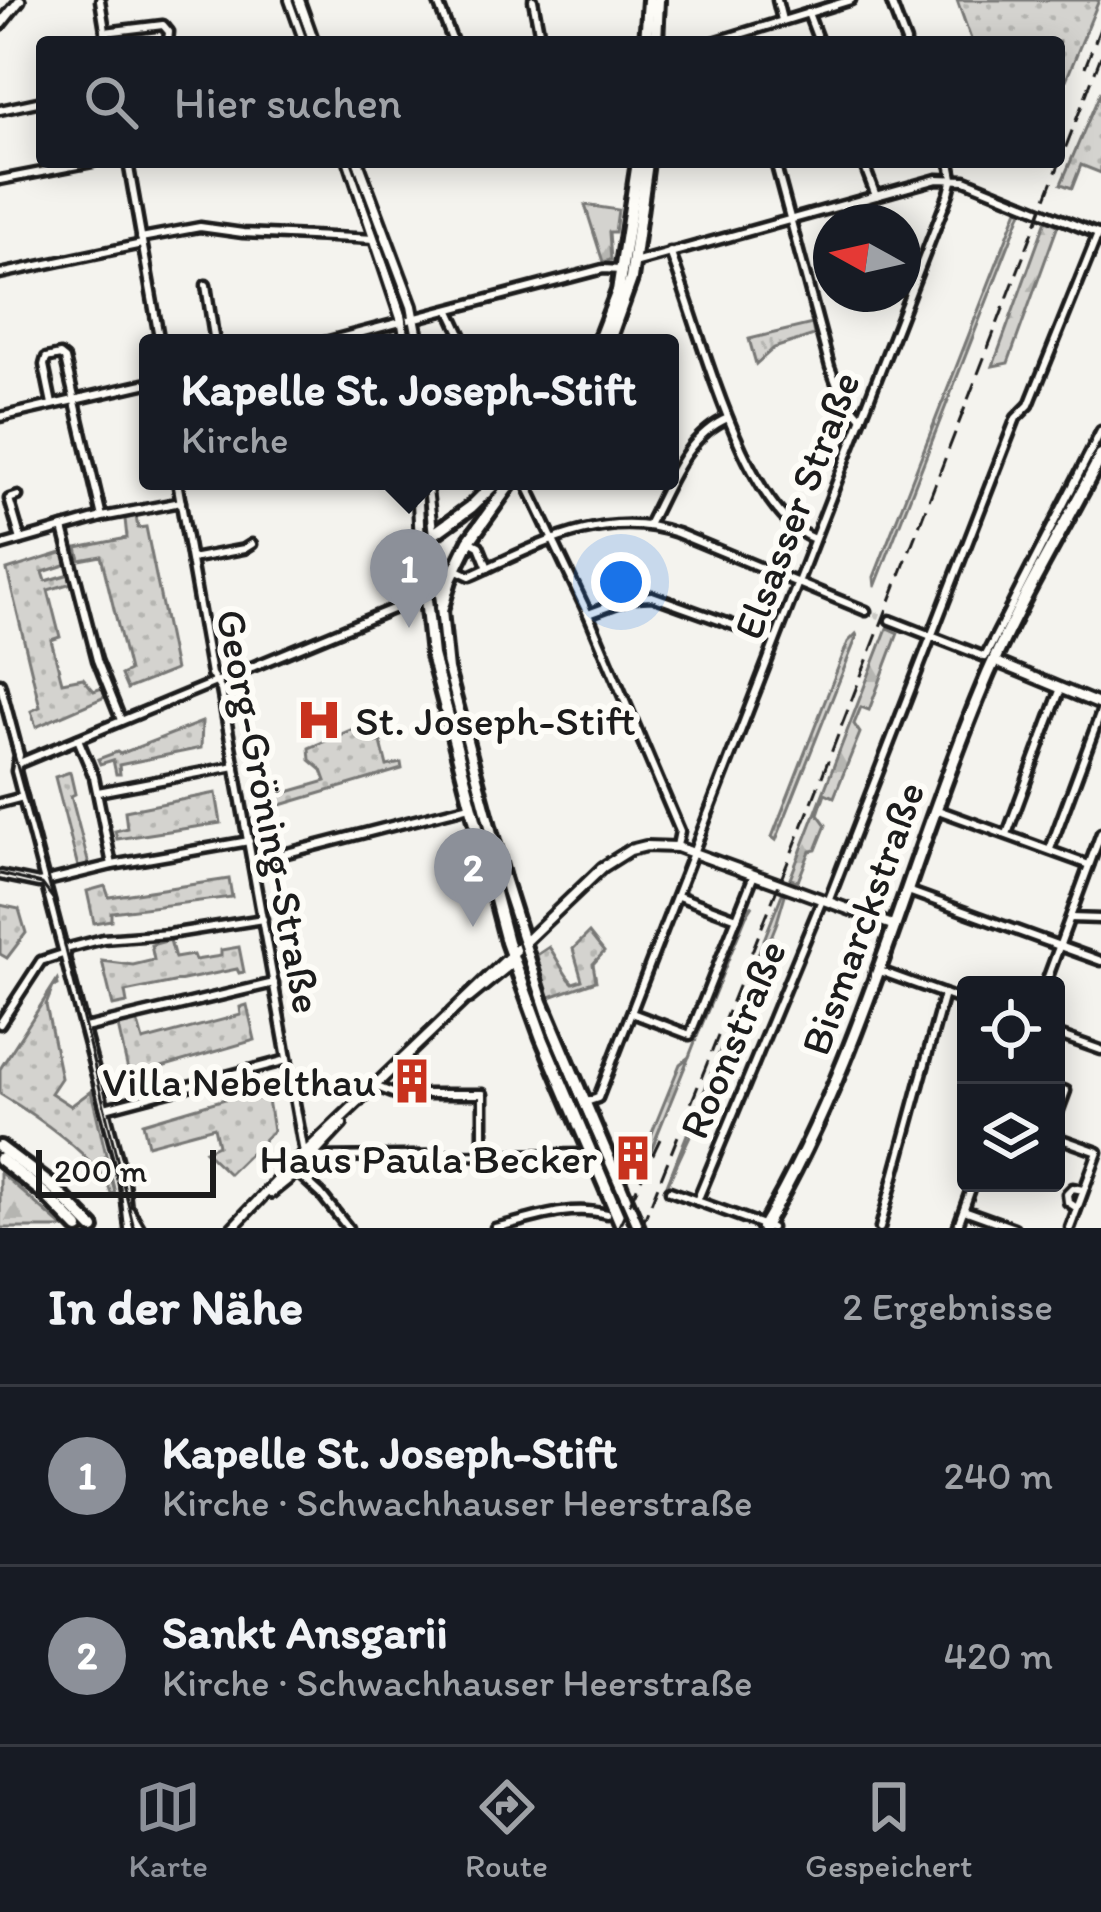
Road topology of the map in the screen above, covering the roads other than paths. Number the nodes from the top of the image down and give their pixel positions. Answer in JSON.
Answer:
{"nodes":[{"id":1,"x":20,"y":0,"type":"edge"},
{"id":2,"x":100,"y":0,"type":"edge"},
{"id":3,"x":295,"y":0,"type":"edge"},
{"id":4,"x":437,"y":0,"type":"edge"},
{"id":5,"x":533,"y":0,"type":"edge"},
{"id":6,"x":649,"y":0,"type":"edge"},
{"id":7,"x":658,"y":0,"type":"edge"},
{"id":8,"x":778,"y":0,"type":"edge"},
{"id":9,"x":851,"y":0,"type":"edge"},
{"id":10,"x":890,"y":0,"type":"edge"},
{"id":11,"x":808,"y":13,"type":"junction"},
{"id":12,"x":782,"y":21,"type":"junction"},
{"id":13,"x":0,"y":25,"type":"edge"},
{"id":14,"x":106,"y":32,"type":"junction"},
{"id":15,"x":106,"y":36,"type":"edge"},
{"id":16,"x":168,"y":36,"type":"edge"},
{"id":17,"x":308,"y":36,"type":"edge"},
{"id":18,"x":451,"y":36,"type":"edge"},
{"id":19,"x":540,"y":36,"type":"edge"},
{"id":20,"x":646,"y":36,"type":"edge"},
{"id":21,"x":656,"y":36,"type":"edge"},
{"id":22,"x":748,"y":36,"type":"edge"},
{"id":23,"x":817,"y":36,"type":"edge"},
{"id":24,"x":904,"y":36,"type":"edge"},
{"id":25,"x":36,"y":102,"type":"edge"},
{"id":26,"x":0,"y":110,"type":"edge"},
{"id":27,"x":62,"y":168,"type":"edge"},
{"id":28,"x":129,"y":168,"type":"edge"},
{"id":29,"x":356,"y":168,"type":"edge"},
{"id":30,"x":356,"y":168,"type":"edge"},
{"id":31,"x":638,"y":168,"type":"edge"},
{"id":32,"x":646,"y":168,"type":"edge"},
{"id":33,"x":776,"y":168,"type":"edge"},
{"id":34,"x":865,"y":168,"type":"edge"},
{"id":35,"x":951,"y":168,"type":"edge"},
{"id":36,"x":953,"y":178,"type":"junction"},
{"id":37,"x":0,"y":180,"type":"edge"},
{"id":38,"x":876,"y":196,"type":"junction"},
{"id":39,"x":789,"y":219,"type":"junction"},
{"id":40,"x":1100,"y":235,"type":"edge"},
{"id":41,"x":376,"y":239,"type":"junction"},
{"id":42,"x":142,"y":241,"type":"junction"},
{"id":43,"x":670,"y":252,"type":"junction"},
{"id":44,"x":631,"y":261,"type":"junction"},
{"id":45,"x":0,"y":274,"type":"edge"},
{"id":46,"x":206,"y":285,"type":"dead end"},
{"id":47,"x":451,"y":311,"type":"junction"},
{"id":48,"x":410,"y":322,"type":"junction"},
{"id":49,"x":158,"y":334,"type":"edge"},
{"id":50,"x":214,"y":334,"type":"edge"},
{"id":51,"x":359,"y":334,"type":"edge"},
{"id":52,"x":408,"y":334,"type":"edge"},
{"id":53,"x":415,"y":334,"type":"edge"},
{"id":54,"x":461,"y":334,"type":"edge"},
{"id":55,"x":602,"y":334,"type":"edge"},
{"id":56,"x":611,"y":334,"type":"edge"},
{"id":57,"x":139,"y":385,"type":"edge"},
{"id":58,"x":75,"y":399,"type":"junction"},
{"id":59,"x":52,"y":404,"type":"junction"},
{"id":60,"x":0,"y":416,"type":"edge"},
{"id":61,"x":728,"y":418,"type":"junction"},
{"id":62,"x":862,"y":418,"type":"junction"},
{"id":63,"x":1101,"y":430,"type":"edge"},
{"id":64,"x":1101,"y":456,"type":"edge"},
{"id":65,"x":679,"y":467,"type":"edge"},
{"id":66,"x":179,"y":490,"type":"edge"},
{"id":67,"x":422,"y":490,"type":"edge"},
{"id":68,"x":424,"y":490,"type":"edge"},
{"id":69,"x":487,"y":490,"type":"edge"},
{"id":70,"x":506,"y":490,"type":"edge"},
{"id":71,"x":530,"y":490,"type":"edge"},
{"id":72,"x":667,"y":490,"type":"edge"},
{"id":73,"x":18,"y":496,"type":"dead end"},
{"id":74,"x":181,"y":502,"type":"junction"},
{"id":75,"x":103,"y":518,"type":"junction"},
{"id":76,"x":456,"y":518,"type":"junction"},
{"id":77,"x":648,"y":525,"type":"junction"},
{"id":78,"x":63,"y":528,"type":"junction"},
{"id":79,"x":433,"y":535,"type":"junction"},
{"id":80,"x":554,"y":539,"type":"junction"},
{"id":81,"x":813,"y":539,"type":"junction"},
{"id":82,"x":21,"y":540,"type":"junction"},
{"id":83,"x":469,"y":541,"type":"junction"},
{"id":84,"x":252,"y":544,"type":"dead end"},
{"id":85,"x":420,"y":544,"type":"junction"},
{"id":86,"x":0,"y":546,"type":"edge"},
{"id":87,"x":191,"y":559,"type":"junction"},
{"id":88,"x":455,"y":568,"type":"junction"},
{"id":89,"x":488,"y":568,"type":"junction"},
{"id":90,"x":797,"y":582,"type":"junction"},
{"id":91,"x":424,"y":596,"type":"junction"},
{"id":92,"x":1009,"y":609,"type":"junction"},
{"id":93,"x":866,"y":610,"type":"tunnel mouth"},
{"id":94,"x":441,"y":611,"type":"junction"},
{"id":95,"x":588,"y":614,"type":"junction"},
{"id":96,"x":890,"y":620,"type":"tunnel mouth"},
{"id":97,"x":1012,"y":625,"type":"junction"},
{"id":98,"x":931,"y":637,"type":"junction"},
{"id":99,"x":775,"y":640,"type":"junction"},
{"id":100,"x":989,"y":659,"type":"junction"},
{"id":101,"x":216,"y":682,"type":"junction"},
{"id":102,"x":0,"y":683,"type":"edge"},
{"id":103,"x":1061,"y":688,"type":"junction"},
{"id":104,"x":1101,"y":708,"type":"edge"},
{"id":105,"x":121,"y":720,"type":"junction"},
{"id":106,"x":78,"y":739,"type":"junction"},
{"id":107,"x":17,"y":764,"type":"junction"},
{"id":108,"x":236,"y":766,"type":"junction"},
{"id":109,"x":98,"y":792,"type":"junction"},
{"id":110,"x":23,"y":797,"type":"junction"},
{"id":111,"x":0,"y":803,"type":"edge"},
{"id":112,"x":471,"y":806,"type":"junction"},
{"id":113,"x":938,"y":809,"type":"junction"},
{"id":114,"x":1101,"y":833,"type":"edge"},
{"id":115,"x":1007,"y":834,"type":"junction"},
{"id":116,"x":249,"y":842,"type":"junction"},
{"id":117,"x":677,"y":847,"type":"junction"},
{"id":118,"x":1050,"y":850,"type":"junction"},
{"id":119,"x":1098,"y":851,"type":"edge"},
{"id":120,"x":694,"y":853,"type":"junction"},
{"id":121,"x":253,"y":862,"type":"junction"},
{"id":122,"x":112,"y":865,"type":"junction"},
{"id":123,"x":1089,"y":865,"type":"junction"},
{"id":124,"x":0,"y":875,"type":"edge"},
{"id":125,"x":754,"y":875,"type":"junction"},
{"id":126,"x":47,"y":880,"type":"junction"},
{"id":127,"x":908,"y":891,"type":"junction"},
{"id":128,"x":677,"y":896,"type":"junction"},
{"id":129,"x":825,"y":901,"type":"junction"},
{"id":130,"x":737,"y":918,"type":"junction"},
{"id":131,"x":1070,"y":918,"type":"junction"},
{"id":132,"x":262,"y":919,"type":"junction"},
{"id":133,"x":1101,"y":919,"type":"edge"},
{"id":134,"x":896,"y":926,"type":"junction"},
{"id":135,"x":525,"y":943,"type":"junction"},
{"id":136,"x":1060,"y":946,"type":"junction"},
{"id":137,"x":66,"y":951,"type":"junction"},
{"id":138,"x":512,"y":957,"type":"junction"},
{"id":139,"x":1101,"y":961,"type":"edge"},
{"id":140,"x":880,"y":971,"type":"junction"},
{"id":141,"x":1048,"y":976,"type":"edge"},
{"id":142,"x":274,"y":983,"type":"junction"},
{"id":143,"x":944,"y":994,"type":"junction"},
{"id":144,"x":957,"y":999,"type":"edge"},
{"id":145,"x":632,"y":1012,"type":"junction"},
{"id":146,"x":0,"y":1024,"type":"edge"},
{"id":147,"x":85,"y":1028,"type":"junction"},
{"id":148,"x":1065,"y":1037,"type":"edge"},
{"id":149,"x":1101,"y":1050,"type":"edge"},
{"id":150,"x":287,"y":1060,"type":"junction"},
{"id":151,"x":377,"y":1088,"type":"junction"},
{"id":152,"x":583,"y":1103,"type":"junction"},
{"id":153,"x":105,"y":1108,"type":"junction"},
{"id":154,"x":1065,"y":1140,"type":"edge"},
{"id":155,"x":0,"y":1147,"type":"edge"},
{"id":156,"x":1099,"y":1152,"type":"edge"},
{"id":157,"x":593,"y":1154,"type":"junction"},
{"id":158,"x":308,"y":1155,"type":"junction"},
{"id":159,"x":483,"y":1155,"type":"junction"},
{"id":160,"x":0,"y":1160,"type":"edge"},
{"id":161,"x":297,"y":1172,"type":"junction"},
{"id":162,"x":1084,"y":1190,"type":"junction"},
{"id":163,"x":670,"y":1191,"type":"dead end"},
{"id":164,"x":971,"y":1192,"type":"edge"},
{"id":165,"x":697,"y":1201,"type":"junction"},
{"id":166,"x":255,"y":1205,"type":"junction"},
{"id":167,"x":1077,"y":1208,"type":"junction"},
{"id":168,"x":130,"y":1210,"type":"junction"},
{"id":169,"x":964,"y":1210,"type":"junction"},
{"id":170,"x":611,"y":1213,"type":"junction"},
{"id":171,"x":767,"y":1227,"type":"edge"},
{"id":172,"x":79,"y":1228,"type":"edge"},
{"id":173,"x":93,"y":1228,"type":"edge"},
{"id":174,"x":129,"y":1228,"type":"edge"},
{"id":175,"x":140,"y":1228,"type":"edge"},
{"id":176,"x":232,"y":1228,"type":"edge"},
{"id":177,"x":348,"y":1228,"type":"edge"},
{"id":178,"x":495,"y":1228,"type":"edge"},
{"id":179,"x":599,"y":1228,"type":"edge"},
{"id":180,"x":623,"y":1228,"type":"edge"},
{"id":181,"x":638,"y":1228,"type":"edge"},
{"id":182,"x":880,"y":1228,"type":"edge"},
{"id":183,"x":957,"y":1228,"type":"edge"},
{"id":184,"x":1014,"y":1228,"type":"edge"},
{"id":185,"x":1070,"y":1228,"type":"edge"}],
"edges":[{"from":1,"to":13,"type":"main road"},
{"from":2,"to":14,"type":"street"},
{"from":3,"to":17,"type":"main road"},
{"from":4,"to":18,"type":"street"},
{"from":5,"to":19,"type":"street"},
{"from":6,"to":20,"type":"main road"},
{"from":7,"to":21,"type":"main road"},
{"from":8,"to":12,"type":"street"},
{"from":9,"to":11,"type":"street"},
{"from":10,"to":24,"type":"street"},
{"from":11,"to":12,"type":"street"},
{"from":11,"to":23,"type":"street"},
{"from":12,"to":22,"type":"street"},
{"from":14,"to":15,"type":"street"},
{"from":14,"to":16,"type":"street"},
{"from":25,"to":26,"type":"street"},
{"from":27,"to":37,"type":"street"},
{"from":28,"to":42,"type":"street"},
{"from":29,"to":41,"type":"main road"},
{"from":30,"to":48,"type":"main road"},
{"from":31,"to":44,"type":"main road"},
{"from":32,"to":44,"type":"main road"},
{"from":33,"to":39,"type":"street"},
{"from":34,"to":38,"type":"street"},
{"from":35,"to":36,"type":"street"},
{"from":36,"to":38,"type":"street"},
{"from":36,"to":40,"type":"street"},
{"from":36,"to":62,"type":"street","name":"Elsasser Straße"},
{"from":38,"to":39,"type":"street"},
{"from":39,"to":43,"type":"street"},
{"from":39,"to":62,"type":"street"},
{"from":40,"to":98,"type":"street","name":"Roonstraße"},
{"from":41,"to":42,"type":"street"},
{"from":41,"to":48,"type":"main road"},
{"from":42,"to":45,"type":"street"},
{"from":42,"to":49,"type":"street"},
{"from":43,"to":44,"type":"street"},
{"from":43,"to":61,"type":"street"},
{"from":44,"to":47,"type":"street"},
{"from":44,"to":55,"type":"main road"},
{"from":44,"to":56,"type":"main road"},
{"from":46,"to":50,"type":"street"},
{"from":47,"to":48,"type":"street"},
{"from":47,"to":54,"type":"street"},
{"from":48,"to":51,"type":"street"},
{"from":48,"to":52,"type":"main road"},
{"from":48,"to":53,"type":"main road"},
{"from":57,"to":58,"type":"street"},
{"from":58,"to":59,"type":"street"},
{"from":58,"to":59,"type":"street"},
{"from":58,"to":75,"type":"street"},
{"from":59,"to":60,"type":"street"},
{"from":61,"to":65,"type":"street"},
{"from":61,"to":81,"type":"street"},
{"from":62,"to":81,"type":"street","name":"Elsasser Straße"},
{"from":63,"to":92,"type":"street","name":"Bismarckstraße"},
{"from":64,"to":97,"type":"main road","name":"Bismarckstraße"},
{"from":66,"to":74,"type":"street","name":"Georg-Gröning-Straße"},
{"from":67,"to":85,"type":"main road"},
{"from":68,"to":79,"type":"main road"},
{"from":69,"to":76,"type":"main road"},
{"from":70,"to":83,"type":"main road"},
{"from":71,"to":80,"type":"street"},
{"from":72,"to":77,"type":"street"},
{"from":73,"to":82,"type":"street"},
{"from":74,"to":75,"type":"street"},
{"from":74,"to":87,"type":"street","name":"Georg-Gröning-Straße"},
{"from":75,"to":78,"type":"street"},
{"from":76,"to":79,"type":"main road"},
{"from":76,"to":83,"type":"main road"},
{"from":77,"to":80,"type":"street"},
{"from":77,"to":90,"type":"street"},
{"from":78,"to":82,"type":"street"},
{"from":78,"to":105,"type":"street"},
{"from":79,"to":85,"type":"main road"},
{"from":79,"to":94,"type":"main road"},
{"from":80,"to":89,"type":"street"},
{"from":80,"to":95,"type":"street"},
{"from":81,"to":90,"type":"street","name":"Elsasser Straße"},
{"from":82,"to":86,"type":"street"},
{"from":83,"to":88,"type":"main road"},
{"from":83,"to":89,"type":"street"},
{"from":84,"to":87,"type":"street"},
{"from":85,"to":91,"type":"main road"},
{"from":87,"to":101,"type":"street","name":"Georg-Gröning-Straße"},
{"from":88,"to":89,"type":"street"},
{"from":88,"to":94,"type":"main road"},
{"from":90,"to":93,"type":"street"},
{"from":90,"to":99,"type":"street","name":"Elsasser Straße"},
{"from":91,"to":101,"type":"street"},
{"from":91,"to":112,"type":"main road"},
{"from":92,"to":97,"type":"street"},
{"from":92,"to":100,"type":"street","name":"Bismarckstraße"},
{"from":94,"to":135,"type":"main road"},
{"from":95,"to":99,"type":"street"},
{"from":95,"to":117,"type":"street"},
{"from":96,"to":98,"type":"street"},
{"from":97,"to":100,"type":"main road","name":"Bismarckstraße"},
{"from":98,"to":100,"type":"street"},
{"from":98,"to":129,"type":"street","name":"Roonstraße"},
{"from":99,"to":120,"type":"street","name":"Elsasser Straße"},
{"from":100,"to":103,"type":"main road"},
{"from":100,"to":113,"type":"main road","name":"Bismarckstraße"},
{"from":101,"to":105,"type":"street"},
{"from":101,"to":108,"type":"street","name":"Georg-Gröning-Straße"},
{"from":102,"to":107,"type":"street"},
{"from":103,"to":104,"type":"main road"},
{"from":103,"to":115,"type":"street"},
{"from":104,"to":118,"type":"street"},
{"from":105,"to":106,"type":"street"},
{"from":106,"to":107,"type":"street"},
{"from":106,"to":109,"type":"street"},
{"from":107,"to":110,"type":"street"},
{"from":108,"to":109,"type":"street"},
{"from":108,"to":116,"type":"street","name":"Georg-Gröning-Straße"},
{"from":109,"to":122,"type":"street"},
{"from":110,"to":111,"type":"street"},
{"from":110,"to":126,"type":"street"},
{"from":112,"to":121,"type":"street"},
{"from":112,"to":138,"type":"main road"},
{"from":113,"to":115,"type":"street"},
{"from":113,"to":127,"type":"main road","name":"Bismarckstraße"},
{"from":114,"to":119,"type":"street"},
{"from":115,"to":118,"type":"street"},
{"from":116,"to":121,"type":"street","name":"Georg-Gröning-Straße"},
{"from":116,"to":122,"type":"street"},
{"from":117,"to":120,"type":"main road"},
{"from":117,"to":135,"type":"main road"},
{"from":118,"to":123,"type":"street"},
{"from":119,"to":123,"type":"street"},
{"from":120,"to":125,"type":"main road"},
{"from":120,"to":128,"type":"street","name":"Elsasser Straße"},
{"from":121,"to":132,"type":"street","name":"Georg-Gröning-Straße"},
{"from":122,"to":126,"type":"street"},
{"from":123,"to":131,"type":"street"},
{"from":124,"to":126,"type":"street"},
{"from":125,"to":129,"type":"main road"},
{"from":125,"to":130,"type":"street"},
{"from":126,"to":137,"type":"street"},
{"from":127,"to":134,"type":"main road","name":"Bismarckstraße"},
{"from":127,"to":136,"type":"street"},
{"from":128,"to":130,"type":"street"},
{"from":128,"to":145,"type":"street","name":"Elsasser Straße"},
{"from":129,"to":134,"type":"main road"},
{"from":129,"to":165,"type":"street","name":"Roonstraße"},
{"from":130,"to":145,"type":"street"},
{"from":131,"to":133,"type":"street"},
{"from":131,"to":136,"type":"street"},
{"from":132,"to":137,"type":"street"},
{"from":132,"to":142,"type":"street","name":"Georg-Gröning-Straße"},
{"from":134,"to":140,"type":"main road","name":"Bismarckstraße"},
{"from":135,"to":138,"type":"main road"},
{"from":135,"to":152,"type":"main road"},
{"from":136,"to":139,"type":"street"},
{"from":136,"to":141,"type":"street"},
{"from":137,"to":146,"type":"street"},
{"from":137,"to":147,"type":"street"},
{"from":138,"to":151,"type":"main road"},
{"from":138,"to":157,"type":"main road"},
{"from":140,"to":143,"type":"street"},
{"from":140,"to":171,"type":"main road","name":"Bismarckstraße"},
{"from":142,"to":147,"type":"street"},
{"from":142,"to":150,"type":"street","name":"Georg-Gröning-Straße"},
{"from":143,"to":144,"type":"street"},
{"from":143,"to":182,"type":"street"},
{"from":145,"to":152,"type":"street","name":"Elsasser Straße"},
{"from":147,"to":153,"type":"street"},
{"from":148,"to":149,"type":"street"},
{"from":150,"to":153,"type":"street"},
{"from":150,"to":158,"type":"street","name":"Georg-Gröning-Straße"},
{"from":151,"to":158,"type":"main road"},
{"from":151,"to":159,"type":"street"},
{"from":152,"to":181,"type":"main road"},
{"from":153,"to":168,"type":"street"},
{"from":154,"to":156,"type":"street"},
{"from":155,"to":173,"type":"main road"},
{"from":156,"to":162,"type":"street"},
{"from":157,"to":159,"type":"street"},
{"from":157,"to":170,"type":"main road"},
{"from":158,"to":159,"type":"street"},
{"from":158,"to":161,"type":"main road"},
{"from":158,"to":166,"type":"main road"},
{"from":160,"to":172,"type":"main road"},
{"from":161,"to":166,"type":"main road"},
{"from":161,"to":177,"type":"street"},
{"from":162,"to":167,"type":"street"},
{"from":162,"to":167,"type":"street"},
{"from":163,"to":165,"type":"street"},
{"from":164,"to":169,"type":"street"},
{"from":165,"to":171,"type":"street"},
{"from":166,"to":176,"type":"main road"},
{"from":167,"to":185,"type":"street"},
{"from":168,"to":174,"type":"street"},
{"from":168,"to":175,"type":"street"},
{"from":169,"to":183,"type":"street"},
{"from":169,"to":184,"type":"street"},
{"from":170,"to":178,"type":"street"},
{"from":170,"to":179,"type":"street"},
{"from":170,"to":180,"type":"main road"}]}
